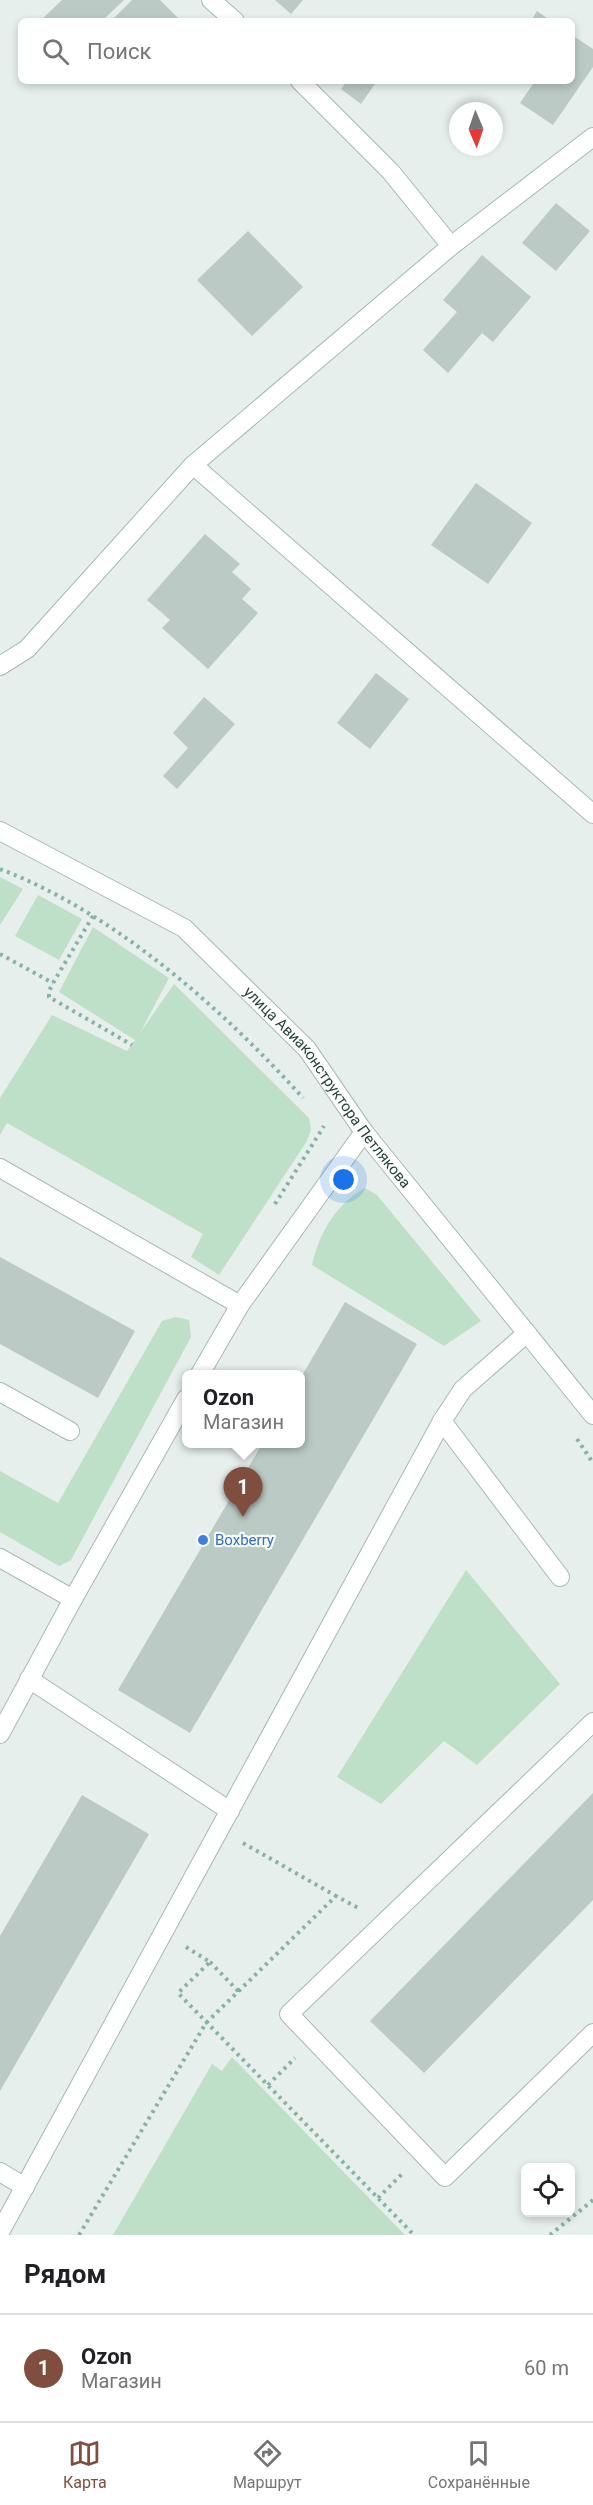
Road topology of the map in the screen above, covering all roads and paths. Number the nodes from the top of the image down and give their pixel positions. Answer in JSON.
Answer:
{"nodes":[{"id":1,"x":211,"y":0,"type":"edge"},
{"id":2,"x":232,"y":18,"type":"edge"},
{"id":3,"x":303,"y":84,"type":"edge"},
{"id":4,"x":593,"y":138,"type":"edge"},
{"id":5,"x":451,"y":246,"type":"junction"},
{"id":6,"x":193,"y":465,"type":"junction"},
{"id":7,"x":0,"y":666,"type":"edge"},
{"id":8,"x":593,"y":814,"type":"edge"},
{"id":9,"x":0,"y":831,"type":"edge"},
{"id":10,"x":93,"y":916,"type":"dead end"},
{"id":11,"x":0,"y":954,"type":"edge"},
{"id":12,"x":53,"y":982,"type":"junction"},
{"id":13,"x":132,"y":1045,"type":"dead end"},
{"id":14,"x":364,"y":1132,"type":"junction"},
{"id":15,"x":0,"y":1168,"type":"edge"},
{"id":16,"x":240,"y":1305,"type":"junction"},
{"id":17,"x":526,"y":1333,"type":"junction"},
{"id":18,"x":202,"y":1370,"type":"edge"},
{"id":19,"x":0,"y":1392,"type":"edge"},
{"id":20,"x":182,"y":1406,"type":"edge"},
{"id":21,"x":593,"y":1415,"type":"edge"},
{"id":22,"x":442,"y":1422,"type":"junction"},
{"id":23,"x":70,"y":1431,"type":"dead end"},
{"id":24,"x":0,"y":1558,"type":"edge"},
{"id":25,"x":560,"y":1577,"type":"dead end"},
{"id":26,"x":72,"y":1599,"type":"junction"},
{"id":27,"x":29,"y":1679,"type":"junction"},
{"id":28,"x":593,"y":1722,"type":"edge"},
{"id":29,"x":0,"y":1734,"type":"edge"},
{"id":30,"x":230,"y":1811,"type":"junction"},
{"id":31,"x":219,"y":1830,"type":"junction"},
{"id":32,"x":336,"y":1896,"type":"junction"},
{"id":33,"x":384,"y":1923,"type":"junction"},
{"id":34,"x":163,"y":1932,"type":"junction"},
{"id":35,"x":210,"y":1962,"type":"junction"},
{"id":36,"x":239,"y":1992,"type":"junction"},
{"id":37,"x":206,"y":2023,"type":"junction"},
{"id":38,"x":593,"y":2033,"type":"edge"},
{"id":39,"x":314,"y":2040,"type":"junction"},
{"id":40,"x":268,"y":2085,"type":"junction"},
{"id":41,"x":423,"y":2154,"type":"junction"},
{"id":42,"x":0,"y":2172,"type":"edge"},
{"id":43,"x":25,"y":2187,"type":"junction"},
{"id":44,"x":378,"y":2198,"type":"junction"},
{"id":45,"x":593,"y":2200,"type":"edge"},
{"id":46,"x":0,"y":2232,"type":"edge"},
{"id":47,"x":79,"y":2235,"type":"edge"},
{"id":48,"x":414,"y":2235,"type":"edge"},
{"id":49,"x":550,"y":2235,"type":"edge"}],
"edges":[{"from":1,"to":2,"type":"street"},
{"from":3,"to":5,"type":"street"},
{"from":4,"to":5,"type":"street"},
{"from":5,"to":6,"type":"street"},
{"from":6,"to":7,"type":"street"},
{"from":6,"to":8,"type":"street"},
{"from":9,"to":14,"type":"street","name":"улица Авиаконструктора Петлякова"},
{"from":10,"to":12,"type":"path"},
{"from":11,"to":12,"type":"path"},
{"from":12,"to":13,"type":"path"},
{"from":14,"to":16,"type":"street"},
{"from":14,"to":17,"type":"street","name":"улица Авиаконструктора Петлякова"},
{"from":15,"to":16,"type":"street"},
{"from":16,"to":18,"type":"street"},
{"from":17,"to":21,"type":"street","name":"улица Авиаконструктора Петлякова"},
{"from":17,"to":22,"type":"street"},
{"from":19,"to":23,"type":"street"},
{"from":20,"to":26,"type":"street"},
{"from":22,"to":25,"type":"street"},
{"from":22,"to":30,"type":"street"},
{"from":24,"to":26,"type":"street"},
{"from":26,"to":27,"type":"street"},
{"from":27,"to":29,"type":"street"},
{"from":27,"to":30,"type":"street"},
{"from":28,"to":33,"type":"street"},
{"from":30,"to":31,"type":"street"},
{"from":31,"to":32,"type":"path"},
{"from":31,"to":34,"type":"street"},
{"from":32,"to":33,"type":"path"},
{"from":32,"to":36,"type":"path"},
{"from":33,"to":39,"type":"street"},
{"from":34,"to":35,"type":"path"},
{"from":34,"to":43,"type":"street"},
{"from":35,"to":36,"type":"path"},
{"from":35,"to":37,"type":"path"},
{"from":36,"to":37,"type":"path"},
{"from":37,"to":40,"type":"path"},
{"from":37,"to":47,"type":"path"},
{"from":38,"to":41,"type":"street"},
{"from":39,"to":40,"type":"path"},
{"from":39,"to":41,"type":"street"},
{"from":40,"to":44,"type":"path"},
{"from":41,"to":44,"type":"path"},
{"from":42,"to":43,"type":"street"},
{"from":43,"to":46,"type":"street"},
{"from":44,"to":48,"type":"path"},
{"from":45,"to":49,"type":"path"}]}
